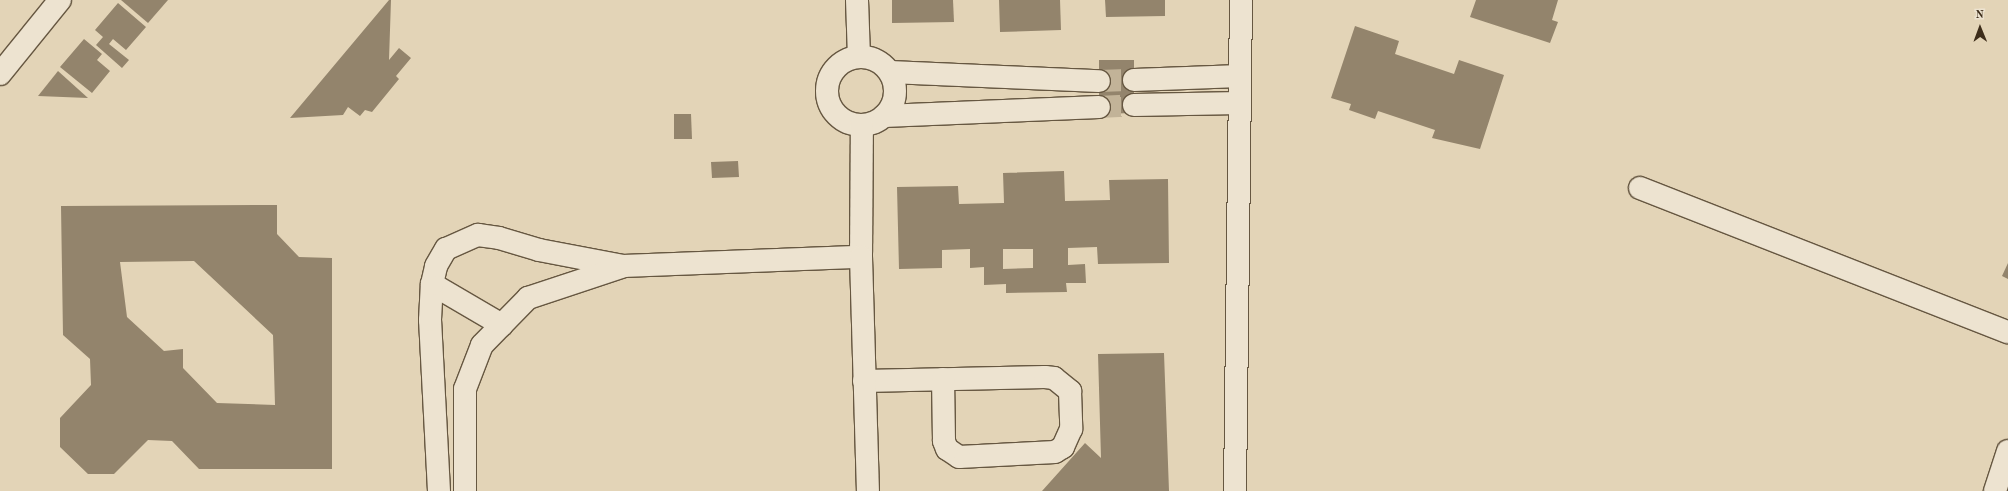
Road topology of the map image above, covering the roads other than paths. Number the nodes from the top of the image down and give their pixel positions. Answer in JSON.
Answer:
{"nodes":[{"id":1,"x":60,"y":0,"type":"edge"},
{"id":2,"x":857,"y":0,"type":"edge"},
{"id":3,"x":1241,"y":0,"type":"edge"},
{"id":4,"x":859,"y":56,"type":"junction"},
{"id":5,"x":890,"y":72,"type":"junction"},
{"id":6,"x":0,"y":74,"type":"edge"},
{"id":7,"x":1240,"y":76,"type":"junction"},
{"id":8,"x":1134,"y":80,"type":"tunnel mouth"},
{"id":9,"x":1099,"y":81,"type":"tunnel mouth"},
{"id":10,"x":1240,"y":103,"type":"junction"},
{"id":11,"x":1099,"y":106,"type":"tunnel mouth"},
{"id":12,"x":1134,"y":106,"type":"tunnel mouth"},
{"id":13,"x":884,"y":116,"type":"junction"},
{"id":14,"x":862,"y":125,"type":"junction"},
{"id":15,"x":1640,"y":188,"type":"dead end"},
{"id":16,"x":860,"y":258,"type":"junction"},
{"id":17,"x":623,"y":266,"type":"junction"},
{"id":18,"x":432,"y":284,"type":"junction"},
{"id":19,"x":502,"y":325,"type":"junction"},
{"id":20,"x":2008,"y":332,"type":"edge"},
{"id":21,"x":942,"y":379,"type":"junction"},
{"id":22,"x":864,"y":381,"type":"junction"},
{"id":23,"x":2008,"y":450,"type":"edge"},
{"id":24,"x":439,"y":491,"type":"edge"},
{"id":25,"x":465,"y":491,"type":"edge"},
{"id":26,"x":868,"y":491,"type":"edge"},
{"id":27,"x":1235,"y":491,"type":"edge"},
{"id":28,"x":1995,"y":491,"type":"edge"}],
"edges":[{"from":1,"to":6,"type":"street"},
{"from":2,"to":4,"type":"street"},
{"from":3,"to":7,"type":"street"},
{"from":4,"to":5,"type":"street"},
{"from":4,"to":14,"type":"street"},
{"from":5,"to":9,"type":"street"},
{"from":5,"to":13,"type":"street"},
{"from":7,"to":8,"type":"street"},
{"from":7,"to":10,"type":"street"},
{"from":10,"to":12,"type":"street"},
{"from":10,"to":27,"type":"street"},
{"from":11,"to":13,"type":"street"},
{"from":13,"to":14,"type":"street"},
{"from":14,"to":16,"type":"street"},
{"from":15,"to":20,"type":"street"},
{"from":16,"to":17,"type":"street"},
{"from":16,"to":22,"type":"street"},
{"from":17,"to":18,"type":"street"},
{"from":17,"to":19,"type":"street"},
{"from":18,"to":19,"type":"street"},
{"from":18,"to":24,"type":"street"},
{"from":19,"to":25,"type":"street"},
{"from":21,"to":21,"type":"street"},
{"from":21,"to":22,"type":"street"},
{"from":22,"to":26,"type":"street"},
{"from":23,"to":28,"type":"street"}]}
